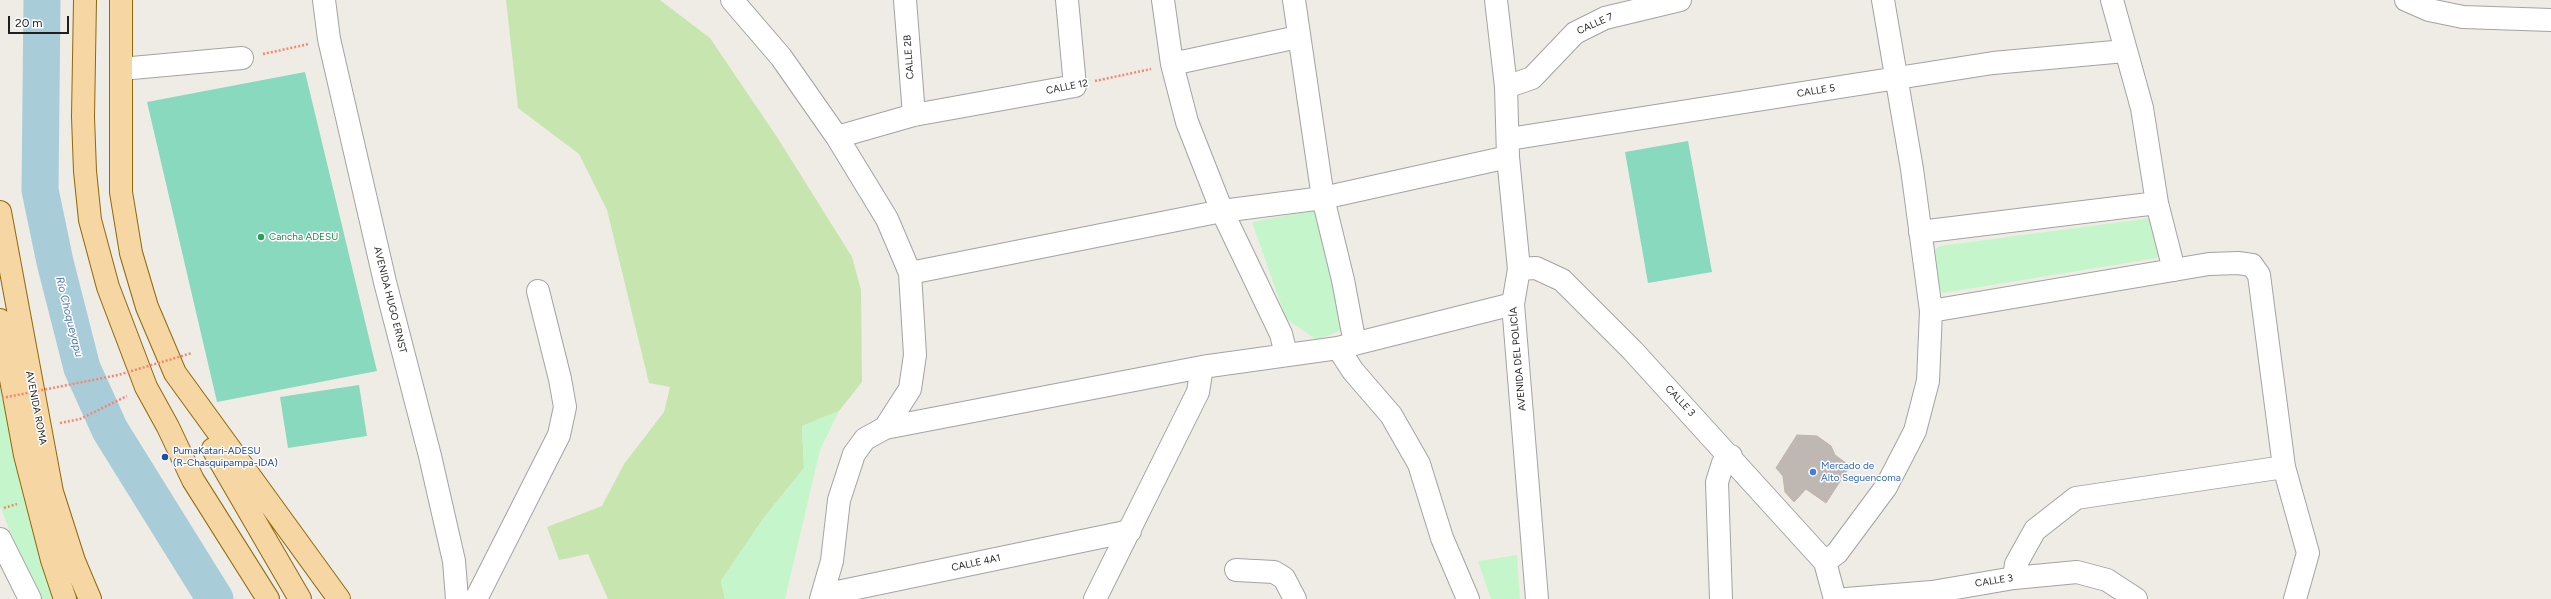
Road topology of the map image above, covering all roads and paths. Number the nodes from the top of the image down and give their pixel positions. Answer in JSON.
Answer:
{"nodes":[{"id":1,"x":85,"y":0,"type":"edge"},
{"id":2,"x":121,"y":0,"type":"edge"},
{"id":3,"x":324,"y":0,"type":"edge"},
{"id":4,"x":732,"y":0,"type":"edge"},
{"id":5,"x":905,"y":0,"type":"edge"},
{"id":6,"x":1067,"y":0,"type":"edge"},
{"id":7,"x":1163,"y":0,"type":"edge"},
{"id":8,"x":1294,"y":0,"type":"edge"},
{"id":9,"x":1496,"y":0,"type":"edge"},
{"id":10,"x":1680,"y":0,"type":"edge"},
{"id":11,"x":1883,"y":0,"type":"edge"},
{"id":12,"x":2112,"y":0,"type":"edge"},
{"id":13,"x":2406,"y":0,"type":"edge"},
{"id":14,"x":2551,"y":20,"type":"edge"},
{"id":15,"x":1298,"y":37,"type":"junction"},
{"id":16,"x":329,"y":39,"type":"junction"},
{"id":17,"x":2125,"y":51,"type":"junction"},
{"id":18,"x":242,"y":58,"type":"joint"},
{"id":19,"x":1172,"y":64,"type":"junction"},
{"id":20,"x":121,"y":69,"type":"junction"},
{"id":21,"x":1898,"y":78,"type":"junction"},
{"id":22,"x":1076,"y":86,"type":"junction"},
{"id":23,"x":1506,"y":87,"type":"junction"},
{"id":24,"x":914,"y":115,"type":"junction"},
{"id":25,"x":837,"y":138,"type":"junction"},
{"id":26,"x":1508,"y":148,"type":"junction"},
{"id":27,"x":1323,"y":198,"type":"junction"},
{"id":28,"x":2157,"y":203,"type":"junction"},
{"id":29,"x":0,"y":212,"type":"edge"},
{"id":30,"x":1222,"y":212,"type":"junction"},
{"id":31,"x":1920,"y":232,"type":"junction"},
{"id":32,"x":1518,"y":269,"type":"junction"},
{"id":33,"x":2174,"y":270,"type":"junction"},
{"id":34,"x":910,"y":273,"type":"junction"},
{"id":35,"x":538,"y":291,"type":"dead end"},
{"id":36,"x":1513,"y":304,"type":"junction"},
{"id":37,"x":1931,"y":311,"type":"junction"},
{"id":38,"x":0,"y":320,"type":"edge"},
{"id":39,"x":1347,"y":346,"type":"junction"},
{"id":40,"x":192,"y":353,"type":"dead end"},
{"id":41,"x":1286,"y":354,"type":"junction"},
{"id":42,"x":1202,"y":367,"type":"junction"},
{"id":43,"x":175,"y":373,"type":"junction"},
{"id":44,"x":125,"y":397,"type":"dead end"},
{"id":45,"x":2,"y":398,"type":"dead end"},
{"id":46,"x":80,"y":419,"type":"dead end"},
{"id":47,"x":168,"y":427,"type":"junction"},
{"id":48,"x":885,"y":428,"type":"junction"},
{"id":49,"x":1731,"y":456,"type":"junction"},
{"id":50,"x":2284,"y":467,"type":"junction"},
{"id":51,"x":21,"y":503,"type":"dead end"},
{"id":52,"x":4,"y":508,"type":"dead end"},
{"id":53,"x":1130,"y":531,"type":"junction"},
{"id":54,"x":0,"y":539,"type":"edge"},
{"id":55,"x":1825,"y":562,"type":"junction"},
{"id":56,"x":1236,"y":570,"type":"dead end"},
{"id":57,"x":2014,"y":578,"type":"junction"},
{"id":58,"x":822,"y":597,"type":"edge"},
{"id":59,"x":30,"y":599,"type":"edge"},
{"id":60,"x":65,"y":599,"type":"edge"},
{"id":61,"x":90,"y":599,"type":"edge"},
{"id":62,"x":268,"y":599,"type":"edge"},
{"id":63,"x":285,"y":599,"type":"edge"},
{"id":64,"x":300,"y":599,"type":"edge"},
{"id":65,"x":339,"y":599,"type":"edge"},
{"id":66,"x":457,"y":599,"type":"edge"},
{"id":67,"x":476,"y":599,"type":"edge"},
{"id":68,"x":1095,"y":599,"type":"edge"},
{"id":69,"x":1295,"y":599,"type":"edge"},
{"id":70,"x":1468,"y":599,"type":"edge"},
{"id":71,"x":1538,"y":599,"type":"edge"},
{"id":72,"x":1721,"y":599,"type":"edge"},
{"id":73,"x":1835,"y":599,"type":"edge"},
{"id":74,"x":1846,"y":599,"type":"edge"},
{"id":75,"x":2136,"y":599,"type":"edge"},
{"id":76,"x":2295,"y":599,"type":"edge"}],
"edges":[{"from":1,"to":47,"type":"main road"},
{"from":2,"to":20,"type":"main road"},
{"from":3,"to":16,"type":"street","name":"AVENIDA HUGO ERNST"},
{"from":4,"to":25,"type":"street"},
{"from":5,"to":24,"type":"street","name":"CALLE 2B"},
{"from":6,"to":22,"type":"street"},
{"from":7,"to":19,"type":"street"},
{"from":8,"to":15,"type":"street"},
{"from":9,"to":23,"type":"street","name":"AVENIDA DEL POLICÍA"},
{"from":10,"to":23,"type":"street","name":"CALLE 7"},
{"from":11,"to":21,"type":"street"},
{"from":12,"to":17,"type":"street"},
{"from":13,"to":14,"type":"street"},
{"from":15,"to":19,"type":"street"},
{"from":15,"to":27,"type":"street"},
{"from":16,"to":18,"type":"path"},
{"from":16,"to":66,"type":"street","name":"AVENIDA HUGO ERNST"},
{"from":17,"to":21,"type":"street","name":"CALLE 5"},
{"from":17,"to":28,"type":"street"},
{"from":18,"to":20,"type":"street"},
{"from":19,"to":22,"type":"path","name":"CALLE 12"},
{"from":19,"to":30,"type":"street"},
{"from":20,"to":43,"type":"main road"},
{"from":21,"to":26,"type":"street","name":"CALLE 5"},
{"from":21,"to":31,"type":"street"},
{"from":22,"to":24,"type":"street","name":"CALLE 12"},
{"from":23,"to":26,"type":"street","name":"AVENIDA DEL POLICÍA"},
{"from":24,"to":25,"type":"street","name":"CALLE 12"},
{"from":25,"to":34,"type":"street"},
{"from":26,"to":27,"type":"street","name":"CALLE 5"},
{"from":26,"to":32,"type":"street","name":"AVENIDA DEL POLICÍA"},
{"from":27,"to":30,"type":"street","name":"CALLE 5"},
{"from":27,"to":39,"type":"street"},
{"from":28,"to":31,"type":"street"},
{"from":28,"to":33,"type":"street"},
{"from":29,"to":61,"type":"main road","name":"AVENIDA ROMA"},
{"from":30,"to":34,"type":"street","name":"CALLE 5"},
{"from":30,"to":41,"type":"street"},
{"from":31,"to":37,"type":"street"},
{"from":32,"to":36,"type":"street","name":"AVENIDA DEL POLICÍA"},
{"from":32,"to":49,"type":"street","name":"CALLE 3"},
{"from":33,"to":37,"type":"street"},
{"from":33,"to":50,"type":"street"},
{"from":34,"to":48,"type":"street"},
{"from":35,"to":67,"type":"street"},
{"from":36,"to":39,"type":"street"},
{"from":36,"to":71,"type":"street","name":"AVENIDA DEL POLICÍA"},
{"from":37,"to":55,"type":"street"},
{"from":38,"to":60,"type":"main road","name":"AVENIDA ROMA"},
{"from":39,"to":41,"type":"street"},
{"from":39,"to":70,"type":"street"},
{"from":40,"to":45,"type":"path","bridge":true},
{"from":41,"to":42,"type":"street"},
{"from":42,"to":48,"type":"street"},
{"from":42,"to":53,"type":"street"},
{"from":43,"to":64,"type":"main road"},
{"from":43,"to":65,"type":"main road"},
{"from":44,"to":46,"type":"path"},
{"from":47,"to":62,"type":"main road"},
{"from":47,"to":63,"type":"main road"},
{"from":48,"to":58,"type":"street"},
{"from":49,"to":55,"type":"street","name":"CALLE 3"},
{"from":49,"to":72,"type":"street"},
{"from":50,"to":57,"type":"street"},
{"from":50,"to":76,"type":"street"},
{"from":51,"to":52,"type":"path"},
{"from":53,"to":58,"type":"street","name":"CALLE 4A1"},
{"from":53,"to":68,"type":"street"},
{"from":54,"to":59,"type":"street"},
{"from":55,"to":73,"type":"street"},
{"from":56,"to":69,"type":"street"},
{"from":57,"to":74,"type":"street","name":"CALLE 3"},
{"from":57,"to":75,"type":"street","name":"CALLE 3"}]}
